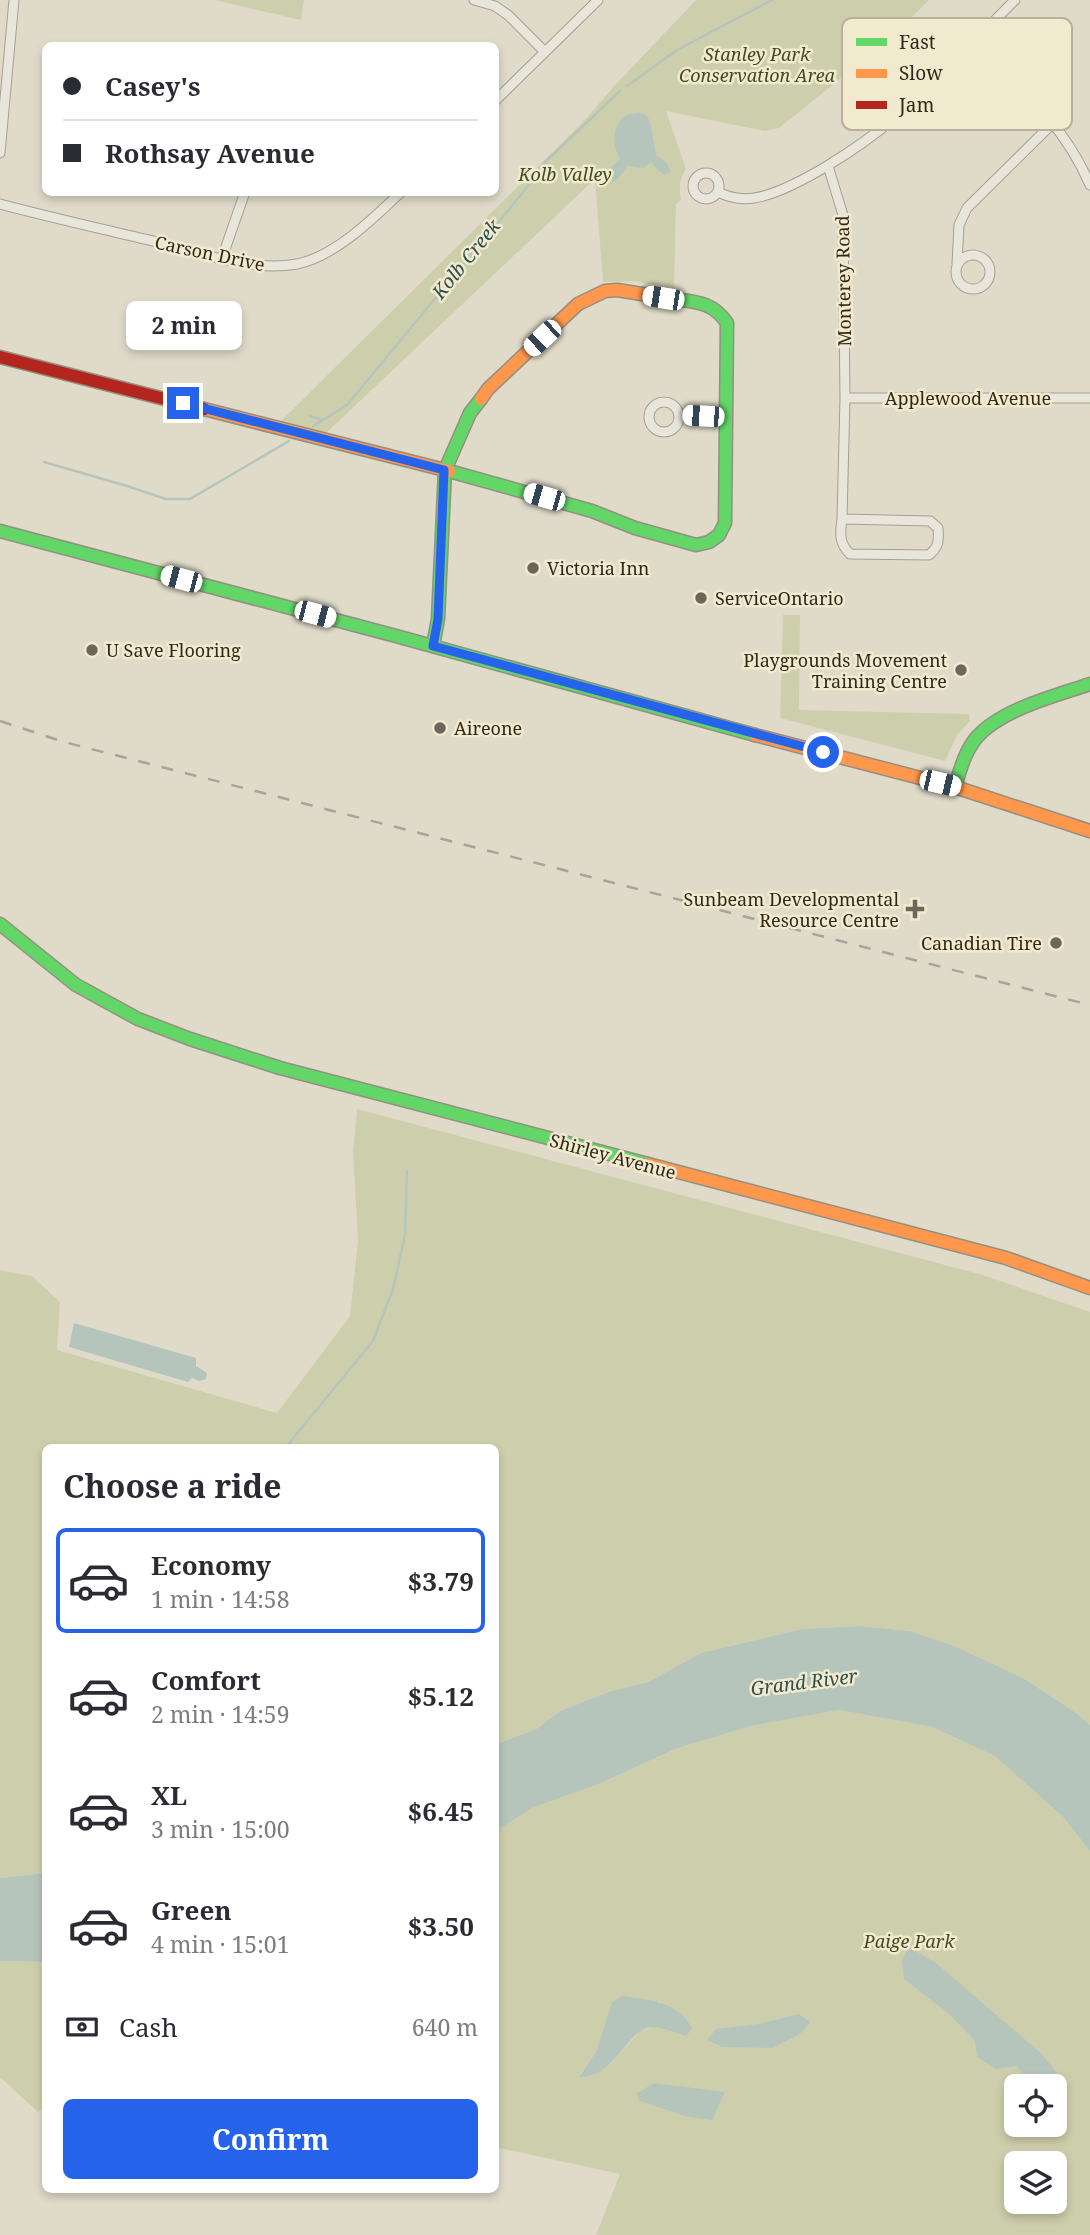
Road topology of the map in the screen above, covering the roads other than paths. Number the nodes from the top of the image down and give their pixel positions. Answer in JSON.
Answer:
{"nodes":[{"id":1,"x":14,"y":0,"type":"edge"},
{"id":2,"x":474,"y":0,"type":"edge"},
{"id":3,"x":598,"y":0,"type":"edge"},
{"id":4,"x":1015,"y":0,"type":"edge"},
{"id":5,"x":997,"y":18,"type":"edge"},
{"id":6,"x":545,"y":52,"type":"junction"},
{"id":7,"x":499,"y":97,"type":"edge"},
{"id":8,"x":878,"y":130,"type":"edge"},
{"id":9,"x":1046,"y":130,"type":"edge"},
{"id":10,"x":1059,"y":130,"type":"edge"},
{"id":11,"x":0,"y":153,"type":"edge"},
{"id":12,"x":828,"y":166,"type":"junction"},
{"id":13,"x":1090,"y":185,"type":"edge"},
{"id":14,"x":718,"y":192,"type":"dead end"},
{"id":15,"x":244,"y":196,"type":"edge"},
{"id":16,"x":397,"y":196,"type":"edge"},
{"id":17,"x":0,"y":204,"type":"edge"},
{"id":18,"x":222,"y":258,"type":"junction"},
{"id":19,"x":957,"y":264,"type":"dead end"},
{"id":20,"x":0,"y":357,"type":"edge"},
{"id":21,"x":845,"y":398,"type":"junction"},
{"id":22,"x":1090,"y":398,"type":"edge"},
{"id":23,"x":679,"y":415,"type":"dead end"},
{"id":24,"x":727,"y":418,"type":"junction"},
{"id":25,"x":444,"y":470,"type":"junction"},
{"id":26,"x":842,"y":519,"type":"junction"},
{"id":27,"x":0,"y":531,"type":"edge"},
{"id":28,"x":433,"y":646,"type":"junction"},
{"id":29,"x":1090,"y":684,"type":"edge"},
{"id":30,"x":955,"y":787,"type":"junction"},
{"id":31,"x":1090,"y":831,"type":"edge"},
{"id":32,"x":0,"y":923,"type":"edge"},
{"id":33,"x":1090,"y":1288,"type":"edge"}],
"edges":[{"from":1,"to":11,"type":"street"},
{"from":2,"to":6,"type":"street"},
{"from":3,"to":6,"type":"street"},
{"from":4,"to":5,"type":"street"},
{"from":6,"to":7,"type":"street"},
{"from":8,"to":12,"type":"street"},
{"from":9,"to":19,"type":"street"},
{"from":10,"to":13,"type":"street"},
{"from":12,"to":14,"type":"street"},
{"from":12,"to":21,"type":"street","name":"Monterey Road"},
{"from":15,"to":18,"type":"street"},
{"from":16,"to":18,"type":"street","name":"Carson Drive"},
{"from":17,"to":18,"type":"street","name":"Carson Drive"},
{"from":20,"to":25,"type":"main road"},
{"from":21,"to":22,"type":"street","name":"Applewood Avenue"},
{"from":21,"to":26,"type":"street","name":"Monterey Road"},
{"from":23,"to":24,"type":"street"},
{"from":24,"to":25,"type":"main road"},
{"from":24,"to":25,"type":"main road"},
{"from":25,"to":28,"type":"main road"},
{"from":26,"to":26,"type":"street","name":"Monterey Road"},
{"from":27,"to":28,"type":"main road"},
{"from":28,"to":30,"type":"main road"},
{"from":29,"to":30,"type":"main road"},
{"from":30,"to":31,"type":"main road"},
{"from":32,"to":33,"type":"main road","name":"Shirley Avenue"}]}
